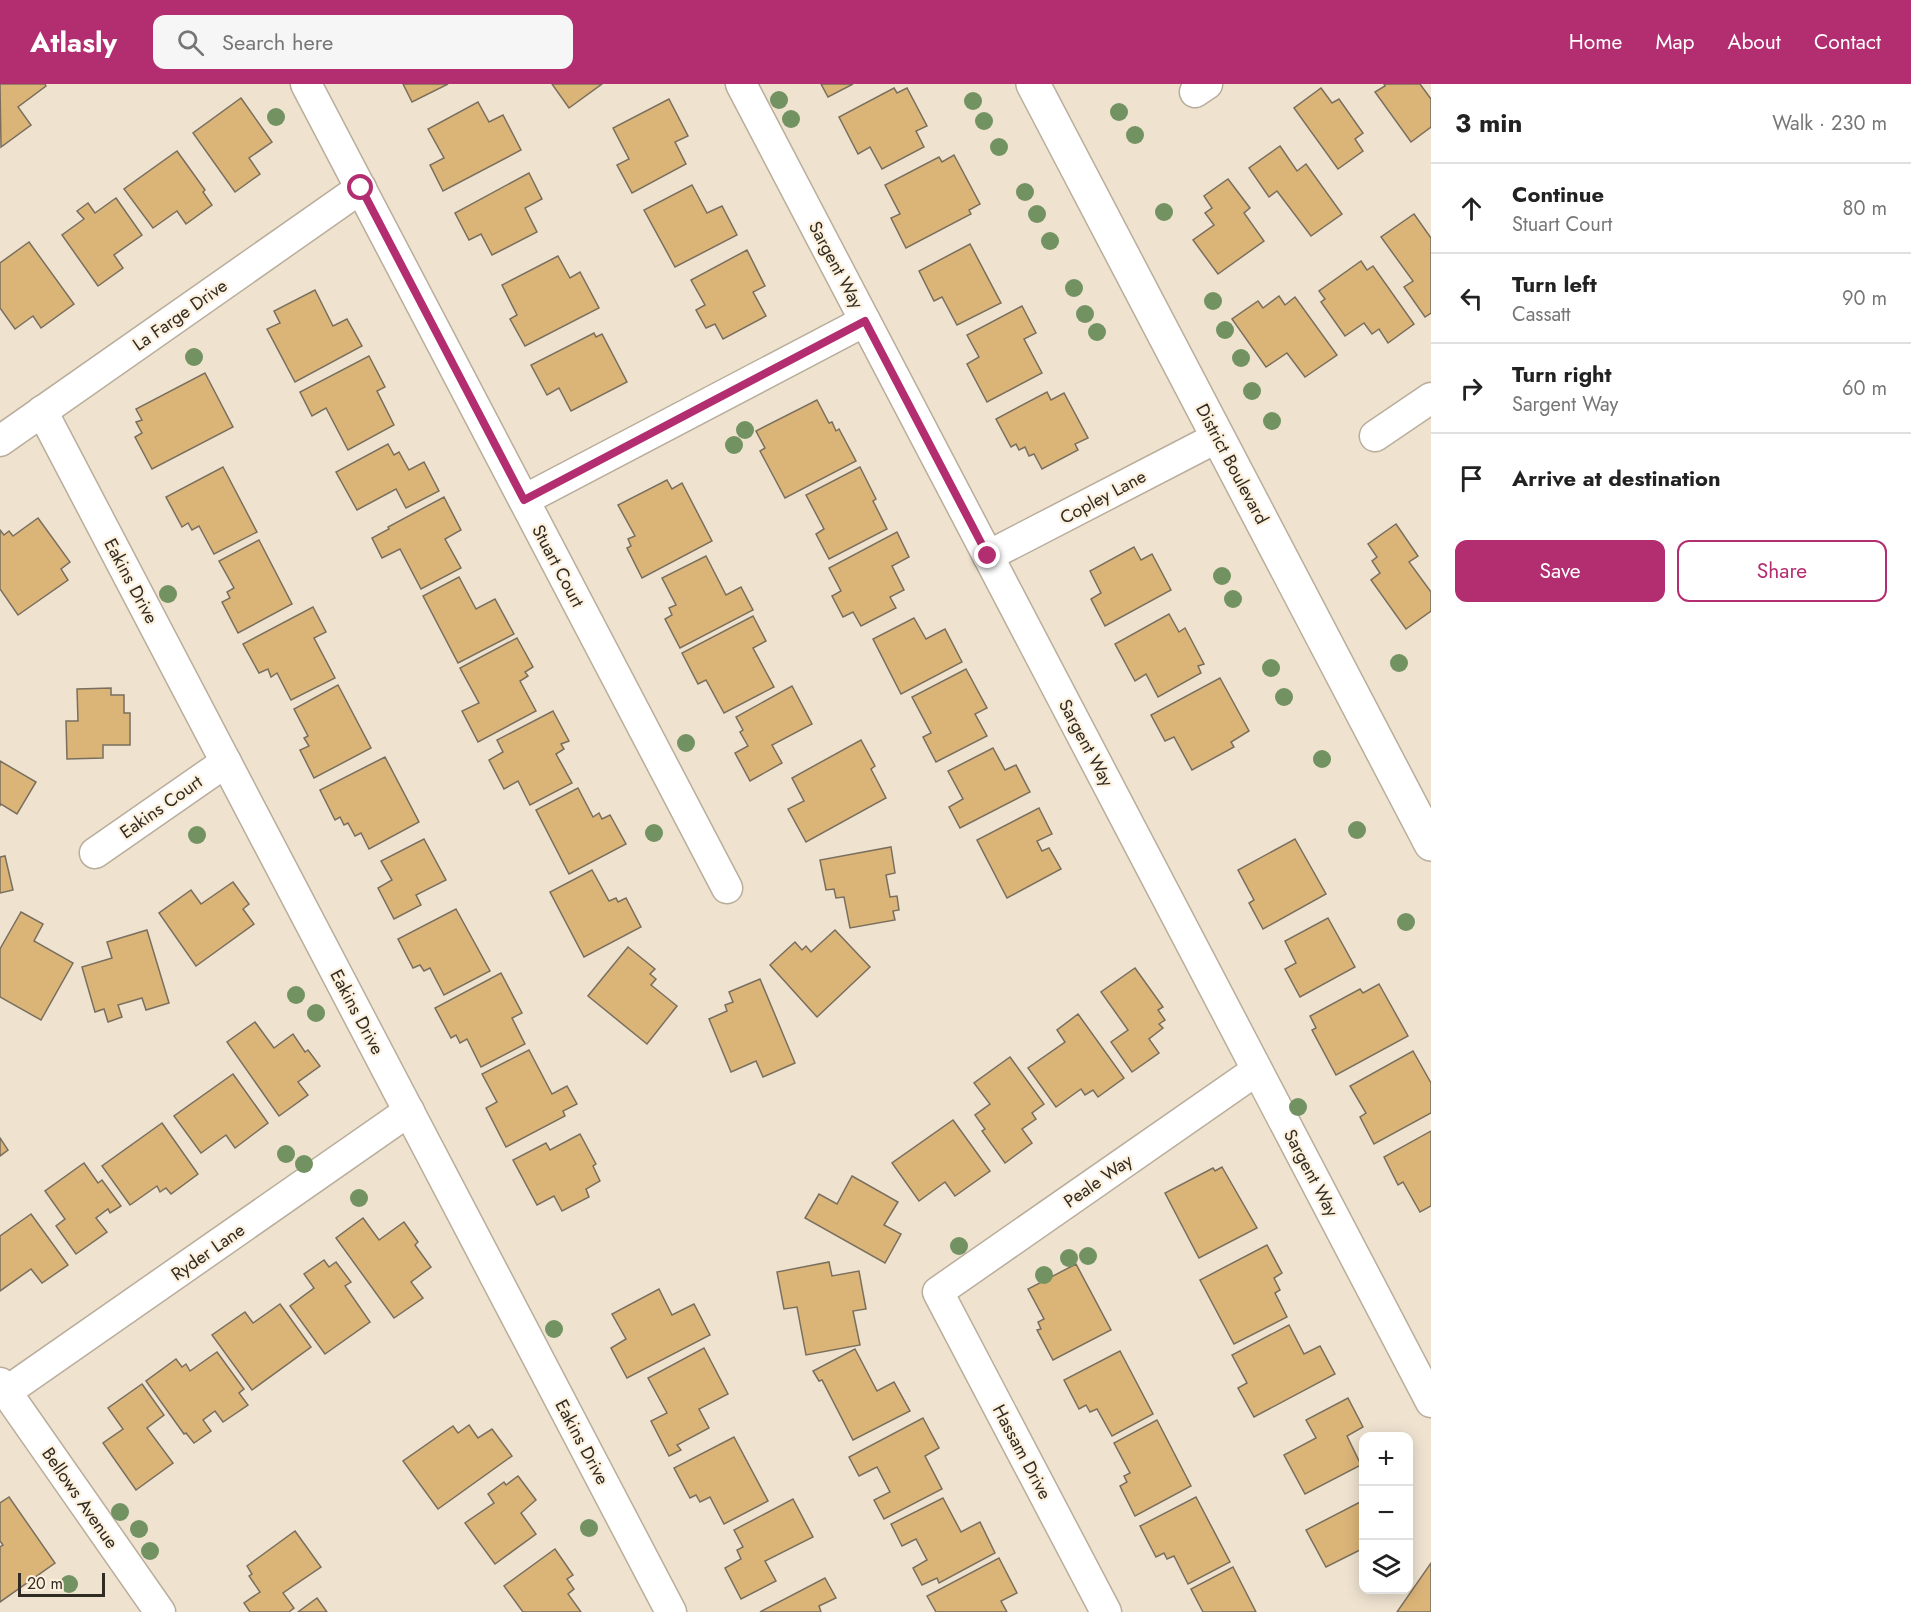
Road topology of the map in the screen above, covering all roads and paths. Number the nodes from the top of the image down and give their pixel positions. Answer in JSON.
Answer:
{"nodes":[{"id":1,"x":306,"y":84,"type":"edge"},
{"id":2,"x":741,"y":84,"type":"edge"},
{"id":3,"x":1033,"y":84,"type":"edge"},
{"id":4,"x":361,"y":188,"type":"junction"},
{"id":5,"x":865,"y":321,"type":"junction"},
{"id":6,"x":1431,"y":398,"type":"edge"},
{"id":7,"x":42,"y":411,"type":"junction"},
{"id":8,"x":1218,"y":436,"type":"junction"},
{"id":9,"x":1375,"y":436,"type":"dead end"},
{"id":10,"x":0,"y":441,"type":"edge"},
{"id":11,"x":524,"y":500,"type":"junction"},
{"id":12,"x":988,"y":556,"type":"junction"},
{"id":13,"x":226,"y":762,"type":"junction"},
{"id":14,"x":1431,"y":844,"type":"edge"},
{"id":15,"x":95,"y":853,"type":"dead end"},
{"id":16,"x":727,"y":888,"type":"dead end"},
{"id":17,"x":1257,"y":1070,"type":"junction"},
{"id":18,"x":409,"y":1111,"type":"junction"},
{"id":19,"x":938,"y":1292,"type":"joint"},
{"id":20,"x":3,"y":1388,"type":"edge"},
{"id":21,"x":1431,"y":1402,"type":"edge"},
{"id":22,"x":160,"y":1612,"type":"edge"},
{"id":23,"x":671,"y":1612,"type":"edge"},
{"id":24,"x":1106,"y":1612,"type":"edge"}],
"edges":[{"from":1,"to":4,"type":"street","name":"Stuart Court"},
{"from":2,"to":5,"type":"street","name":"Sargent Way"},
{"from":3,"to":8,"type":"street","name":"District Boulevard"},
{"from":4,"to":7,"type":"street","name":"La Farge Drive"},
{"from":4,"to":11,"type":"street","name":"Stuart Court"},
{"from":5,"to":11,"type":"street"},
{"from":5,"to":12,"type":"street","name":"Sargent Way"},
{"from":6,"to":9,"type":"street"},
{"from":7,"to":10,"type":"street","name":"La Farge Drive"},
{"from":7,"to":13,"type":"street","name":"Eakins Drive"},
{"from":8,"to":12,"type":"street","name":"Copley Lane"},
{"from":8,"to":14,"type":"street","name":"District Boulevard"},
{"from":11,"to":16,"type":"street","name":"Stuart Court"},
{"from":12,"to":17,"type":"street","name":"Sargent Way"},
{"from":13,"to":15,"type":"street","name":"Eakins Court"},
{"from":13,"to":18,"type":"street","name":"Eakins Drive"},
{"from":17,"to":19,"type":"street","name":"Peale Way"},
{"from":17,"to":21,"type":"street","name":"Sargent Way"},
{"from":18,"to":20,"type":"street","name":"Ryder Lane"},
{"from":18,"to":23,"type":"street","name":"Eakins Drive"},
{"from":19,"to":24,"type":"street","name":"Hassam Drive"},
{"from":20,"to":22,"type":"street","name":"Bellows Avenue"}]}
